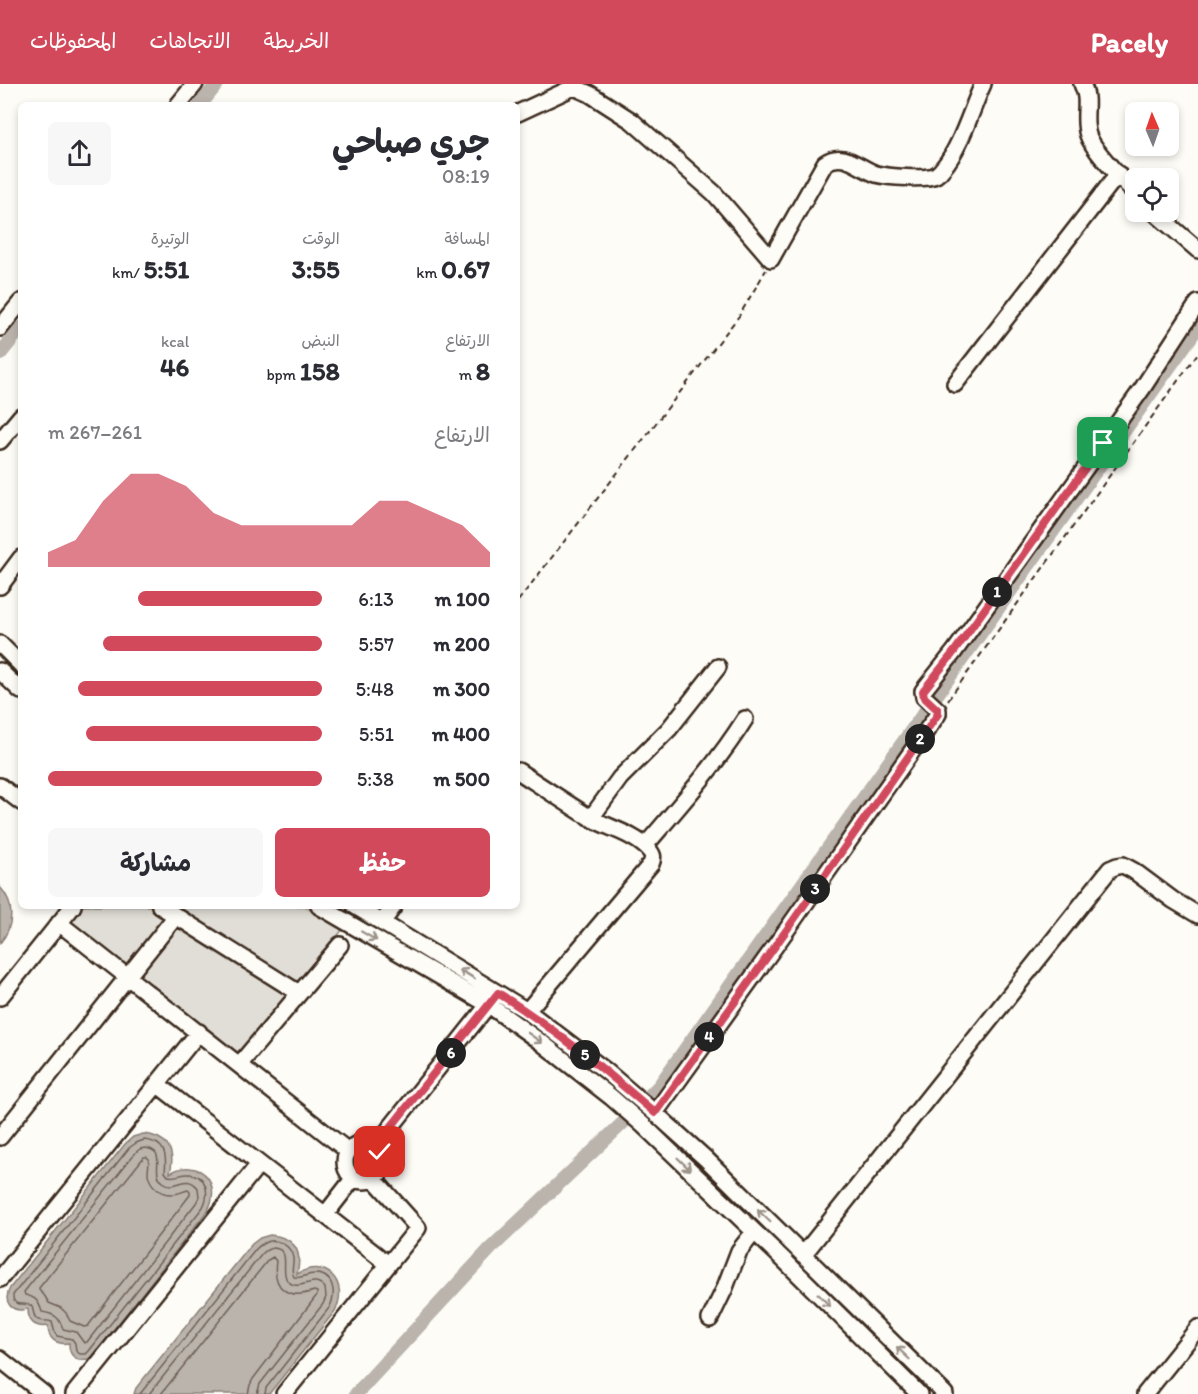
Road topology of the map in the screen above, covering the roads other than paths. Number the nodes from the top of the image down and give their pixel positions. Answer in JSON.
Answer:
{"nodes":[{"id":1,"x":195,"y":84,"type":"edge"},
{"id":2,"x":983,"y":84,"type":"edge"},
{"id":3,"x":1082,"y":84,"type":"edge"},
{"id":4,"x":572,"y":86,"type":"edge"},
{"id":5,"x":180,"y":102,"type":"edge"},
{"id":6,"x":520,"y":112,"type":"edge"},
{"id":7,"x":1118,"y":174,"type":"junction"},
{"id":8,"x":1125,"y":182,"type":"edge"},
{"id":9,"x":1166,"y":222,"type":"edge"},
{"id":10,"x":1198,"y":250,"type":"edge"},
{"id":11,"x":1198,"y":303,"type":"edge"},
{"id":12,"x":18,"y":306,"type":"edge"},
{"id":13,"x":0,"y":328,"type":"edge"},
{"id":14,"x":955,"y":384,"type":"dead end"},
{"id":15,"x":18,"y":420,"type":"edge"},
{"id":16,"x":0,"y":441,"type":"edge"},
{"id":17,"x":18,"y":562,"type":"edge"},
{"id":18,"x":0,"y":586,"type":"edge"},
{"id":19,"x":0,"y":644,"type":"edge"},
{"id":20,"x":18,"y":657,"type":"edge"},
{"id":21,"x":718,"y":666,"type":"dead end"},
{"id":22,"x":0,"y":671,"type":"edge"},
{"id":23,"x":18,"y":688,"type":"edge"},
{"id":24,"x":745,"y":719,"type":"dead end"},
{"id":25,"x":520,"y":772,"type":"edge"},
{"id":26,"x":0,"y":786,"type":"edge"},
{"id":27,"x":18,"y":800,"type":"edge"},
{"id":28,"x":591,"y":818,"type":"junction"},
{"id":29,"x":645,"y":846,"type":"junction"},
{"id":30,"x":71,"y":909,"type":"edge"},
{"id":31,"x":165,"y":909,"type":"edge"},
{"id":32,"x":325,"y":909,"type":"edge"},
{"id":33,"x":360,"y":909,"type":"edge"},
{"id":34,"x":392,"y":909,"type":"edge"},
{"id":35,"x":1198,"y":915,"type":"edge"},
{"id":36,"x":176,"y":916,"type":"junction"},
{"id":37,"x":59,"y":923,"type":"junction"},
{"id":38,"x":382,"y":923,"type":"junction"},
{"id":39,"x":340,"y":945,"type":"dead end"},
{"id":40,"x":127,"y":977,"type":"junction"},
{"id":41,"x":299,"y":993,"type":"junction"},
{"id":42,"x":0,"y":997,"type":"edge"},
{"id":43,"x":493,"y":999,"type":"junction"},
{"id":44,"x":527,"y":1011,"type":"junction"},
{"id":45,"x":198,"y":1032,"type":"junction"},
{"id":46,"x":239,"y":1065,"type":"junction"},
{"id":47,"x":157,"y":1084,"type":"junction"},
{"id":48,"x":655,"y":1113,"type":"junction"},
{"id":49,"x":0,"y":1137,"type":"edge"},
{"id":50,"x":375,"y":1147,"type":"junction"},
{"id":51,"x":348,"y":1151,"type":"junction"},
{"id":52,"x":259,"y":1164,"type":"junction"},
{"id":53,"x":353,"y":1179,"type":"junction"},
{"id":54,"x":374,"y":1179,"type":"junction"},
{"id":55,"x":325,"y":1215,"type":"junction"},
{"id":56,"x":754,"y":1232,"type":"junction"},
{"id":57,"x":803,"y":1255,"type":"junction"},
{"id":58,"x":388,"y":1264,"type":"junction"},
{"id":59,"x":0,"y":1279,"type":"edge"},
{"id":60,"x":710,"y":1319,"type":"dead end"},
{"id":61,"x":1198,"y":1328,"type":"edge"},
{"id":62,"x":0,"y":1359,"type":"edge"},
{"id":63,"x":44,"y":1394,"type":"edge"},
{"id":64,"x":74,"y":1394,"type":"edge"},
{"id":65,"x":284,"y":1394,"type":"edge"},
{"id":66,"x":919,"y":1394,"type":"edge"},
{"id":67,"x":945,"y":1394,"type":"edge"},
{"id":68,"x":1145,"y":1394,"type":"edge"}],
"edges":[{"from":1,"to":5,"type":"street"},
{"from":2,"to":4,"type":"street"},
{"from":3,"to":7,"type":"street"},
{"from":4,"to":6,"type":"street"},
{"from":7,"to":8,"type":"street"},
{"from":7,"to":14,"type":"street"},
{"from":9,"to":10,"type":"street"},
{"from":11,"to":48,"type":"street"},
{"from":12,"to":13,"type":"street"},
{"from":15,"to":16,"type":"street"},
{"from":17,"to":18,"type":"street"},
{"from":19,"to":20,"type":"street"},
{"from":21,"to":28,"type":"street"},
{"from":22,"to":23,"type":"street"},
{"from":24,"to":29,"type":"street"},
{"from":25,"to":28,"type":"street"},
{"from":26,"to":27,"type":"street"},
{"from":28,"to":29,"type":"street"},
{"from":29,"to":44,"type":"street"},
{"from":30,"to":37,"type":"street"},
{"from":31,"to":36,"type":"street"},
{"from":32,"to":43,"type":"street","one_way":true},
{"from":33,"to":38,"type":"street"},
{"from":34,"to":38,"type":"street"},
{"from":35,"to":57,"type":"street"},
{"from":36,"to":40,"type":"street"},
{"from":36,"to":41,"type":"street"},
{"from":37,"to":40,"type":"street"},
{"from":37,"to":42,"type":"street"},
{"from":43,"to":38,"type":"street","one_way":true},
{"from":39,"to":41,"type":"street"},
{"from":40,"to":45,"type":"street"},
{"from":40,"to":49,"type":"street"},
{"from":41,"to":46,"type":"street"},
{"from":43,"to":44,"type":"street"},
{"from":43,"to":50,"type":"street"},
{"from":43,"to":56,"type":"street","one_way":true},
{"from":44,"to":48,"type":"street"},
{"from":45,"to":46,"type":"street"},
{"from":45,"to":47,"type":"street"},
{"from":46,"to":51,"type":"street"},
{"from":47,"to":52,"type":"street"},
{"from":47,"to":59,"type":"street"},
{"from":57,"to":48,"type":"street","one_way":true},
{"from":50,"to":51,"type":"street"},
{"from":50,"to":54,"type":"street"},
{"from":51,"to":53,"type":"street"},
{"from":52,"to":55,"type":"street"},
{"from":52,"to":64,"type":"street"},
{"from":53,"to":54,"type":"street"},
{"from":53,"to":55,"type":"street"},
{"from":54,"to":58,"type":"street"},
{"from":55,"to":58,"type":"street"},
{"from":56,"to":60,"type":"street"},
{"from":56,"to":66,"type":"street","one_way":true},
{"from":67,"to":57,"type":"street","one_way":true},
{"from":58,"to":65,"type":"street"},
{"from":61,"to":68,"type":"street"},
{"from":62,"to":63,"type":"street"}]}
